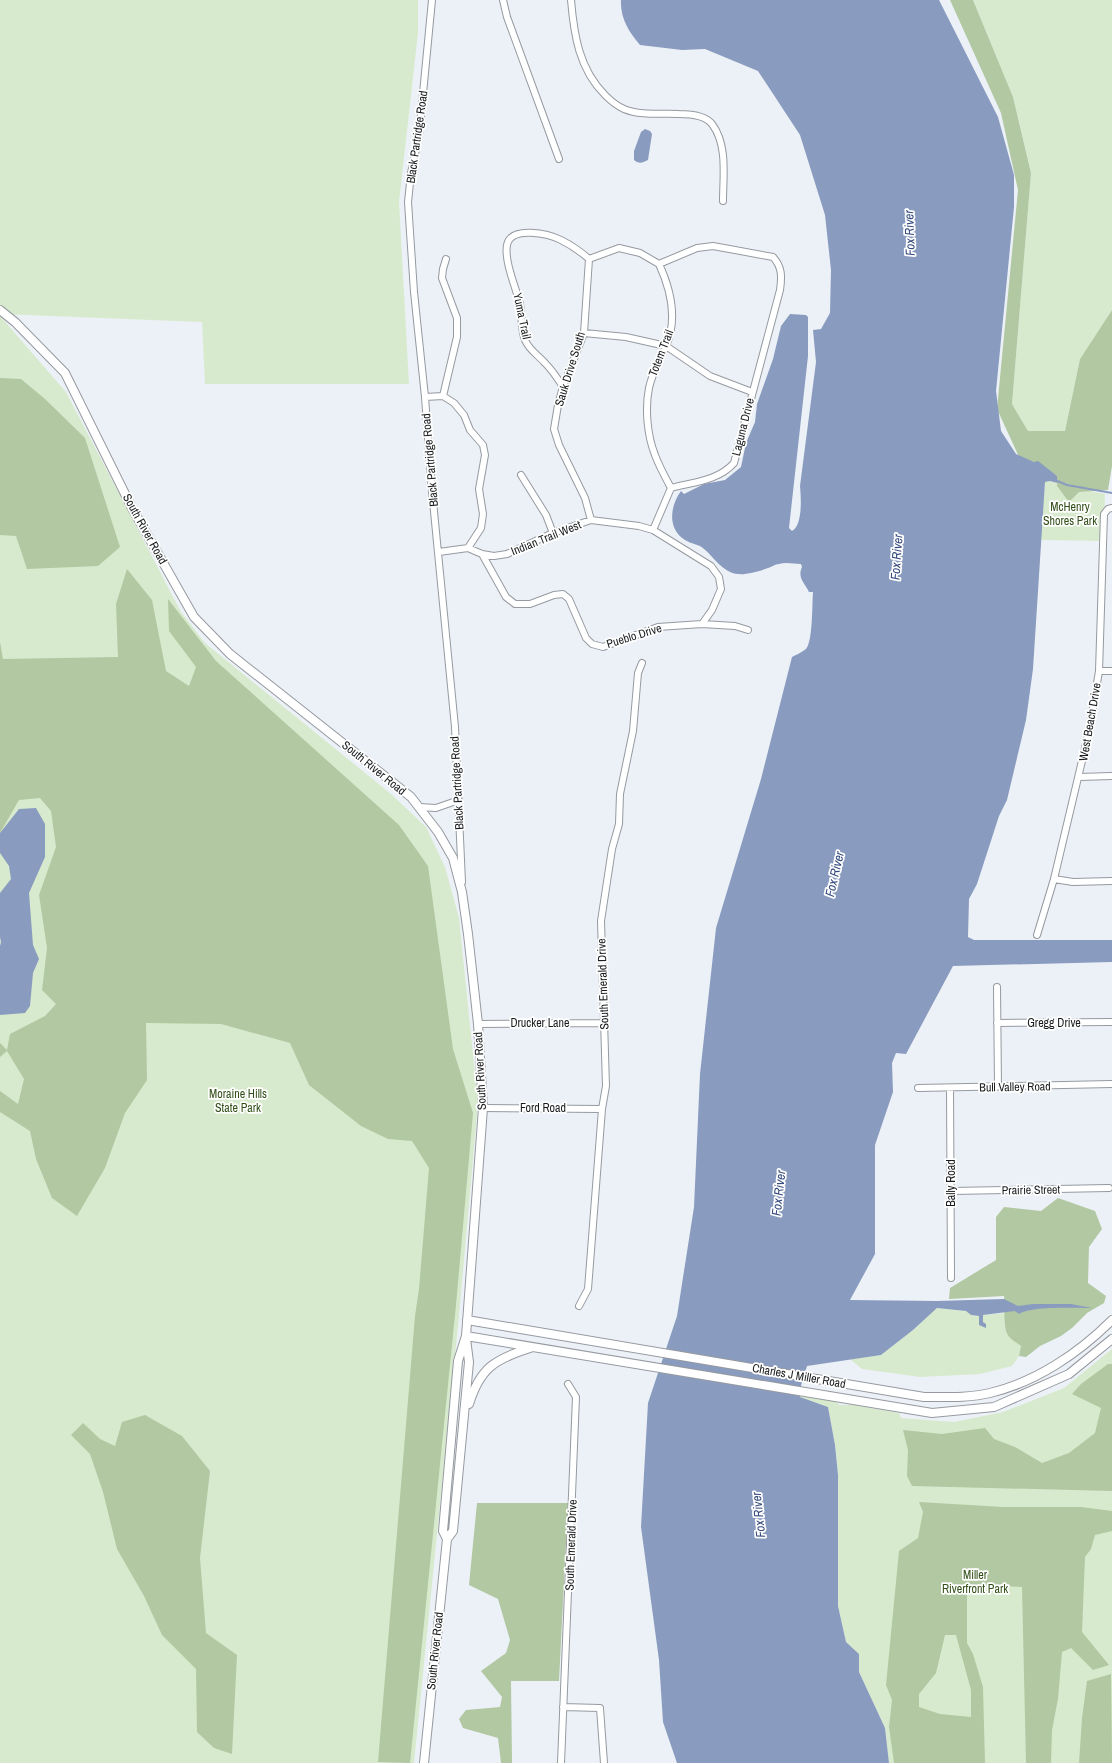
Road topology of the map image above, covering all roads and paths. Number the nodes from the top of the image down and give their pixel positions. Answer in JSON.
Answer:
{"nodes":[{"id":1,"x":432,"y":0,"type":"edge"},
{"id":2,"x":503,"y":0,"type":"edge"},
{"id":3,"x":571,"y":0,"type":"edge"},
{"id":4,"x":560,"y":159,"type":"dead end"},
{"id":5,"x":723,"y":201,"type":"dead end"},
{"id":6,"x":446,"y":259,"type":"dead end"},
{"id":7,"x":589,"y":259,"type":"junction"},
{"id":8,"x":659,"y":264,"type":"junction"},
{"id":9,"x":0,"y":310,"type":"edge"},
{"id":10,"x":584,"y":333,"type":"junction"},
{"id":11,"x":666,"y":346,"type":"junction"},
{"id":12,"x":563,"y":387,"type":"junction"},
{"id":13,"x":752,"y":392,"type":"junction"},
{"id":14,"x":444,"y":396,"type":"junction"},
{"id":15,"x":425,"y":397,"type":"junction"},
{"id":16,"x":521,"y":475,"type":"dead end"},
{"id":17,"x":670,"y":488,"type":"junction"},
{"id":18,"x":1112,"y":508,"type":"edge"},
{"id":19,"x":591,"y":520,"type":"junction"},
{"id":20,"x":653,"y":530,"type":"junction"},
{"id":21,"x":553,"y":533,"type":"junction"},
{"id":22,"x":468,"y":548,"type":"junction"},
{"id":23,"x":439,"y":552,"type":"junction"},
{"id":24,"x":482,"y":554,"type":"junction"},
{"id":25,"x":702,"y":624,"type":"junction"},
{"id":26,"x":748,"y":630,"type":"dead end"},
{"id":27,"x":642,"y":663,"type":"dead end"},
{"id":28,"x":1099,"y":671,"type":"junction"},
{"id":29,"x":1112,"y":671,"type":"edge"},
{"id":30,"x":1079,"y":776,"type":"junction"},
{"id":31,"x":1112,"y":776,"type":"edge"},
{"id":32,"x":459,"y":800,"type":"junction"},
{"id":33,"x":419,"y":807,"type":"junction"},
{"id":34,"x":1054,"y":879,"type":"junction"},
{"id":35,"x":1112,"y":881,"type":"edge"},
{"id":36,"x":462,"y":892,"type":"junction"},
{"id":37,"x":1037,"y":935,"type":"dead end"},
{"id":38,"x":997,"y":987,"type":"dead end"},
{"id":39,"x":1112,"y":1022,"type":"edge"},
{"id":40,"x":603,"y":1023,"type":"junction"},
{"id":41,"x":997,"y":1023,"type":"junction"},
{"id":42,"x":478,"y":1024,"type":"junction"},
{"id":43,"x":1112,"y":1084,"type":"edge"},
{"id":44,"x":998,"y":1087,"type":"junction"},
{"id":45,"x":918,"y":1088,"type":"dead end"},
{"id":46,"x":950,"y":1088,"type":"junction"},
{"id":47,"x":483,"y":1108,"type":"junction"},
{"id":48,"x":602,"y":1109,"type":"junction"},
{"id":49,"x":1109,"y":1188,"type":"dead end"},
{"id":50,"x":952,"y":1191,"type":"junction"},
{"id":51,"x":951,"y":1278,"type":"dead end"},
{"id":52,"x":579,"y":1306,"type":"dead end"},
{"id":53,"x":467,"y":1320,"type":"junction"},
{"id":54,"x":1112,"y":1320,"type":"edge"},
{"id":55,"x":466,"y":1336,"type":"junction"},
{"id":56,"x":1112,"y":1338,"type":"edge"},
{"id":57,"x":531,"y":1347,"type":"junction"},
{"id":58,"x":568,"y":1384,"type":"dead end"},
{"id":59,"x":463,"y":1422,"type":"junction"},
{"id":60,"x":447,"y":1539,"type":"junction"},
{"id":61,"x":563,"y":1707,"type":"junction"},
{"id":62,"x":424,"y":1763,"type":"edge"},
{"id":63,"x":561,"y":1763,"type":"edge"},
{"id":64,"x":604,"y":1763,"type":"edge"}],
"edges":[{"from":1,"to":15,"type":"street","name":"Black Partridge Road"},
{"from":2,"to":4,"type":"street"},
{"from":3,"to":5,"type":"street"},
{"from":6,"to":14,"type":"street"},
{"from":7,"to":8,"type":"street"},
{"from":7,"to":10,"type":"street","name":"Sauk Drive South"},
{"from":7,"to":12,"type":"street","name":"Yuma Trail"},
{"from":8,"to":11,"type":"street","name":"Totem Trail"},
{"from":8,"to":13,"type":"street","name":"Laguna Drive"},
{"from":9,"to":33,"type":"street","name":"South River Road"},
{"from":10,"to":11,"type":"street"},
{"from":10,"to":12,"type":"street","name":"Sauk Drive South"},
{"from":11,"to":13,"type":"street"},
{"from":11,"to":17,"type":"street","name":"Totem Trail"},
{"from":12,"to":19,"type":"street","name":"Sauk Drive South"},
{"from":13,"to":17,"type":"street","name":"Laguna Drive"},
{"from":14,"to":15,"type":"street"},
{"from":14,"to":22,"type":"street"},
{"from":15,"to":23,"type":"street","name":"Black Partridge Road"},
{"from":16,"to":21,"type":"street"},
{"from":17,"to":20,"type":"street"},
{"from":18,"to":28,"type":"street","name":"West Beach Drive"},
{"from":19,"to":20,"type":"street","name":"Indian Trail West"},
{"from":19,"to":21,"type":"street","name":"Indian Trail West"},
{"from":20,"to":25,"type":"street"},
{"from":21,"to":24,"type":"street","name":"Indian Trail West"},
{"from":22,"to":23,"type":"street"},
{"from":22,"to":24,"type":"street","name":"Indian Trail West"},
{"from":23,"to":32,"type":"street","name":"Black Partridge Road"},
{"from":24,"to":25,"type":"street","name":"Pueblo Drive"},
{"from":25,"to":26,"type":"street","name":"Pueblo Drive"},
{"from":27,"to":40,"type":"street","name":"South Emerald Drive"},
{"from":28,"to":29,"type":"street"},
{"from":28,"to":30,"type":"street","name":"West Beach Drive"},
{"from":30,"to":31,"type":"street"},
{"from":30,"to":34,"type":"street","name":"West Beach Drive"},
{"from":32,"to":33,"type":"street"},
{"from":32,"to":36,"type":"street","name":"Black Partridge Road"},
{"from":33,"to":36,"type":"street","name":"South River Road"},
{"from":34,"to":35,"type":"street"},
{"from":34,"to":37,"type":"street","name":"West Beach Drive"},
{"from":36,"to":42,"type":"street","name":"South River Road"},
{"from":38,"to":41,"type":"street"},
{"from":39,"to":41,"type":"street","name":"Gregg Drive"},
{"from":40,"to":42,"type":"street","name":"Drucker Lane"},
{"from":40,"to":48,"type":"street","name":"South Emerald Drive"},
{"from":41,"to":44,"type":"street"},
{"from":42,"to":47,"type":"street","name":"South River Road"},
{"from":43,"to":44,"type":"street","name":"Bull Valley Road"},
{"from":44,"to":46,"type":"street","name":"Bull Valley Road"},
{"from":45,"to":46,"type":"street","name":"Bull Valley Road"},
{"from":46,"to":50,"type":"street","name":"Bally Road"},
{"from":47,"to":48,"type":"street","name":"Ford Road"},
{"from":47,"to":53,"type":"street","name":"South River Road"},
{"from":48,"to":52,"type":"street","name":"South Emerald Drive"},
{"from":49,"to":50,"type":"street","name":"Prairie Street"},
{"from":50,"to":51,"type":"street","name":"Bally Road"},
{"from":53,"to":54,"type":"street","name":"Charles J Miller Road"},
{"from":53,"to":55,"type":"street","name":"South River Road"},
{"from":55,"to":57,"type":"street","name":"Charles J Miller Road"},
{"from":55,"to":59,"type":"street","name":"South River Road"},
{"from":55,"to":60,"type":"street","name":"South River Road"},
{"from":56,"to":57,"type":"street","name":"Charles J Miller Road"},
{"from":57,"to":59,"type":"street"},
{"from":58,"to":61,"type":"street","name":"South Emerald Drive"},
{"from":59,"to":60,"type":"street","name":"South River Road"},
{"from":60,"to":62,"type":"street","name":"South River Road"},
{"from":61,"to":63,"type":"street","name":"South Emerald Drive"},
{"from":61,"to":64,"type":"street"}]}
